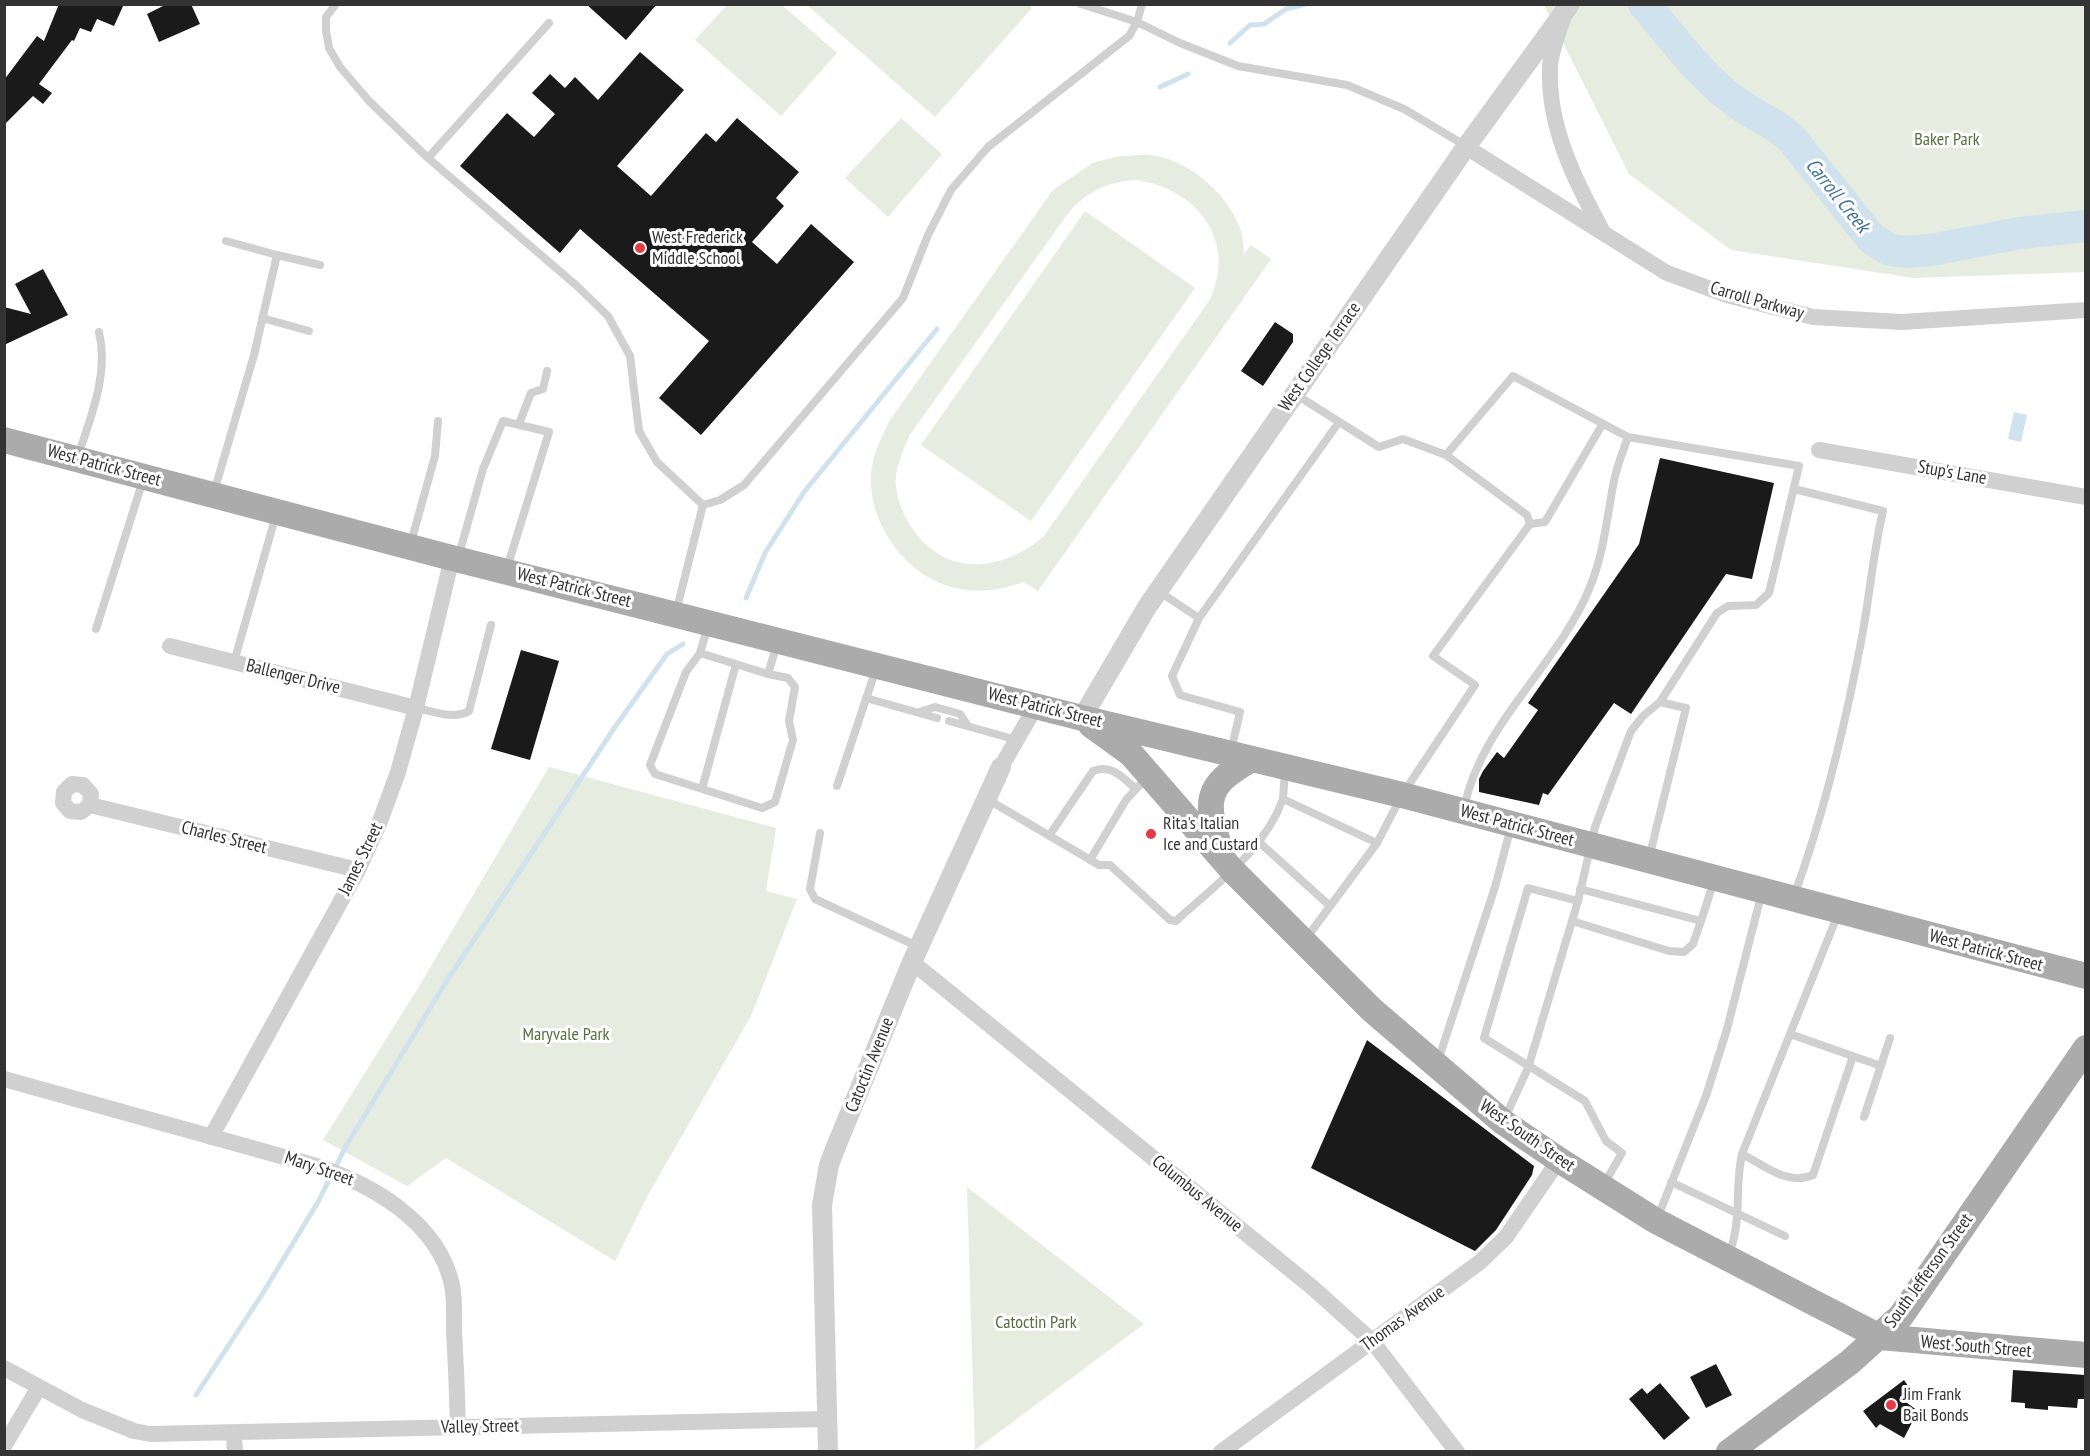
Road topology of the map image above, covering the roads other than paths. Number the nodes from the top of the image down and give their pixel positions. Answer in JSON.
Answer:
{"nodes":[{"id":1,"x":336,"y":4,"type":"edge"},
{"id":2,"x":1081,"y":4,"type":"edge"},
{"id":3,"x":1142,"y":4,"type":"edge"},
{"id":4,"x":1568,"y":9,"type":"edge"},
{"id":5,"x":1137,"y":22,"type":"junction"},
{"id":6,"x":549,"y":23,"type":"dead end"},
{"id":7,"x":1466,"y":147,"type":"junction"},
{"id":8,"x":428,"y":158,"type":"junction"},
{"id":9,"x":1604,"y":233,"type":"junction"},
{"id":10,"x":226,"y":241,"type":"dead end"},
{"id":11,"x":277,"y":255,"type":"junction"},
{"id":12,"x":320,"y":265,"type":"dead end"},
{"id":13,"x":2085,"y":310,"type":"edge"},
{"id":14,"x":262,"y":318,"type":"junction"},
{"id":15,"x":309,"y":331,"type":"dead end"},
{"id":16,"x":99,"y":332,"type":"dead end"},
{"id":17,"x":547,"y":371,"type":"dead end"},
{"id":18,"x":1295,"y":394,"type":"junction"},
{"id":19,"x":438,"y":421,"type":"dead end"},
{"id":20,"x":1339,"y":422,"type":"junction"},
{"id":21,"x":519,"y":424,"type":"junction"},
{"id":22,"x":1602,"y":425,"type":"junction"},
{"id":23,"x":1628,"y":437,"type":"junction"},
{"id":24,"x":4,"y":440,"type":"edge"},
{"id":25,"x":1819,"y":450,"type":"dead end"},
{"id":26,"x":1446,"y":454,"type":"junction"},
{"id":27,"x":77,"y":459,"type":"junction"},
{"id":28,"x":144,"y":477,"type":"junction"},
{"id":29,"x":1794,"y":489,"type":"junction"},
{"id":30,"x":213,"y":495,"type":"junction"},
{"id":31,"x":2085,"y":497,"type":"edge"},
{"id":32,"x":704,"y":505,"type":"junction"},
{"id":33,"x":277,"y":512,"type":"junction"},
{"id":34,"x":1530,"y":524,"type":"junction"},
{"id":35,"x":410,"y":547,"type":"junction"},
{"id":36,"x":455,"y":558,"type":"junction"},
{"id":37,"x":506,"y":571,"type":"junction"},
{"id":38,"x":1158,"y":591,"type":"junction"},
{"id":39,"x":676,"y":614,"type":"junction"},
{"id":40,"x":1198,"y":618,"type":"junction"},
{"id":41,"x":709,"y":623,"type":"junction"},
{"id":42,"x":491,"y":625,"type":"dead end"},
{"id":43,"x":96,"y":629,"type":"dead end"},
{"id":44,"x":778,"y":640,"type":"junction"},
{"id":45,"x":170,"y":646,"type":"dead end"},
{"id":46,"x":700,"y":653,"type":"junction"},
{"id":47,"x":234,"y":662,"type":"junction"},
{"id":48,"x":736,"y":664,"type":"junction"},
{"id":49,"x":877,"y":665,"type":"junction"},
{"id":50,"x":768,"y":674,"type":"junction"},
{"id":51,"x":866,"y":698,"type":"junction"},
{"id":52,"x":1659,"y":702,"type":"junction"},
{"id":53,"x":1036,"y":706,"type":"junction"},
{"id":54,"x":416,"y":708,"type":"junction"},
{"id":55,"x":919,"y":712,"type":"junction"},
{"id":56,"x":1082,"y":717,"type":"junction"},
{"id":57,"x":937,"y":718,"type":"dead end"},
{"id":58,"x":949,"y":721,"type":"dead end"},
{"id":59,"x":968,"y":726,"type":"junction"},
{"id":60,"x":1017,"y":740,"type":"junction"},
{"id":61,"x":1241,"y":757,"type":"junction"},
{"id":62,"x":1002,"y":767,"type":"joint"},
{"id":63,"x":1286,"y":768,"type":"junction"},
{"id":64,"x":1143,"y":781,"type":"junction"},
{"id":65,"x":837,"y":786,"type":"dead end"},
{"id":66,"x":702,"y":789,"type":"junction"},
{"id":67,"x":1402,"y":795,"type":"junction"},
{"id":68,"x":987,"y":799,"type":"junction"},
{"id":69,"x":1282,"y":799,"type":"junction"},
{"id":70,"x":90,"y":805,"type":"dead end"},
{"id":71,"x":1464,"y":812,"type":"junction"},
{"id":72,"x":1512,"y":824,"type":"junction"},
{"id":73,"x":820,"y":833,"type":"dead end"},
{"id":74,"x":1049,"y":836,"type":"junction"},
{"id":75,"x":1260,"y":843,"type":"junction"},
{"id":76,"x":1377,"y":843,"type":"junction"},
{"id":77,"x":1590,"y":845,"type":"junction"},
{"id":78,"x":1090,"y":860,"type":"junction"},
{"id":79,"x":1648,"y":861,"type":"junction"},
{"id":80,"x":1228,"y":865,"type":"junction"},
{"id":81,"x":358,"y":870,"type":"junction"},
{"id":82,"x":1714,"y":879,"type":"junction"},
{"id":83,"x":1580,"y":889,"type":"junction"},
{"id":84,"x":1762,"y":892,"type":"junction"},
{"id":85,"x":1793,"y":899,"type":"junction"},
{"id":86,"x":1578,"y":901,"type":"junction"},
{"id":87,"x":1330,"y":906,"type":"junction"},
{"id":88,"x":1838,"y":912,"type":"junction"},
{"id":89,"x":1572,"y":921,"type":"junction"},
{"id":90,"x":1701,"y":921,"type":"junction"},
{"id":91,"x":1302,"y":943,"type":"junction"},
{"id":92,"x":916,"y":954,"type":"junction"},
{"id":93,"x":2085,"y":976,"type":"edge"},
{"id":94,"x":1790,"y":1034,"type":"junction"},
{"id":95,"x":1890,"y":1038,"type":"dead end"},
{"id":96,"x":2085,"y":1048,"type":"edge"},
{"id":97,"x":1853,"y":1056,"type":"junction"},
{"id":98,"x":1435,"y":1066,"type":"junction"},
{"id":99,"x":1881,"y":1066,"type":"junction"},
{"id":100,"x":1528,"y":1068,"type":"junction"},
{"id":101,"x":4,"y":1079,"type":"edge"},
{"id":102,"x":1864,"y":1117,"type":"dead end"},
{"id":103,"x":1503,"y":1122,"type":"junction"},
{"id":104,"x":211,"y":1137,"type":"junction"},
{"id":105,"x":1742,"y":1154,"type":"junction"},
{"id":106,"x":1559,"y":1160,"type":"junction"},
{"id":107,"x":1671,"y":1182,"type":"junction"},
{"id":108,"x":1603,"y":1188,"type":"junction"},
{"id":109,"x":1739,"y":1214,"type":"junction"},
{"id":110,"x":1656,"y":1221,"type":"junction"},
{"id":111,"x":1785,"y":1236,"type":"dead end"},
{"id":112,"x":1727,"y":1259,"type":"junction"},
{"id":113,"x":1880,"y":1338,"type":"junction"},
{"id":114,"x":1372,"y":1341,"type":"junction"},
{"id":115,"x":2085,"y":1355,"type":"edge"},
{"id":116,"x":4,"y":1368,"type":"edge"},
{"id":117,"x":39,"y":1387,"type":"junction"},
{"id":118,"x":827,"y":1419,"type":"junction"},
{"id":119,"x":458,"y":1427,"type":"junction"},
{"id":120,"x":234,"y":1434,"type":"junction"},
{"id":121,"x":4,"y":1446,"type":"edge"},
{"id":122,"x":235,"y":1452,"type":"edge"},
{"id":123,"x":828,"y":1452,"type":"edge"},
{"id":124,"x":1221,"y":1452,"type":"edge"},
{"id":125,"x":1457,"y":1452,"type":"edge"},
{"id":126,"x":1729,"y":1452,"type":"edge"}],
"edges":[{"from":1,"to":8,"type":"lane"},
{"from":2,"to":5,"type":"lane"},
{"from":3,"to":5,"type":"lane"},
{"from":4,"to":7,"type":"street","name":"West College Terrace"},
{"from":4,"to":9,"type":"street"},
{"from":5,"to":7,"type":"lane"},
{"from":5,"to":32,"type":"lane"},
{"from":6,"to":8,"type":"lane"},
{"from":7,"to":9,"type":"street","name":"Carroll Parkway"},
{"from":7,"to":18,"type":"street","name":"West College Terrace"},
{"from":8,"to":32,"type":"lane"},
{"from":9,"to":13,"type":"street","name":"Carroll Parkway"},
{"from":10,"to":11,"type":"lane"},
{"from":11,"to":12,"type":"lane"},
{"from":11,"to":14,"type":"lane"},
{"from":14,"to":15,"type":"lane"},
{"from":14,"to":30,"type":"lane"},
{"from":16,"to":27,"type":"lane"},
{"from":17,"to":21,"type":"lane"},
{"from":18,"to":20,"type":"lane"},
{"from":18,"to":38,"type":"street","name":"West College Terrace"},
{"from":19,"to":35,"type":"lane"},
{"from":20,"to":26,"type":"lane"},
{"from":20,"to":40,"type":"lane"},
{"from":21,"to":36,"type":"lane"},
{"from":21,"to":37,"type":"lane"},
{"from":22,"to":23,"type":"lane"},
{"from":22,"to":26,"type":"lane"},
{"from":22,"to":34,"type":"lane"},
{"from":23,"to":29,"type":"lane"},
{"from":23,"to":71,"type":"lane"},
{"from":24,"to":27,"type":"main road","name":"West Patrick Street"},
{"from":25,"to":31,"type":"street","name":"Stup's Lane"},
{"from":26,"to":34,"type":"lane"},
{"from":27,"to":28,"type":"main road","name":"West Patrick Street"},
{"from":28,"to":30,"type":"main road","name":"West Patrick Street"},
{"from":28,"to":43,"type":"lane"},
{"from":29,"to":52,"type":"lane"},
{"from":29,"to":85,"type":"lane"},
{"from":30,"to":33,"type":"main road","name":"West Patrick Street"},
{"from":32,"to":39,"type":"lane"},
{"from":33,"to":35,"type":"main road","name":"West Patrick Street"},
{"from":33,"to":47,"type":"lane"},
{"from":34,"to":67,"type":"lane"},
{"from":35,"to":36,"type":"main road","name":"West Patrick Street"},
{"from":36,"to":37,"type":"main road","name":"West Patrick Street"},
{"from":36,"to":54,"type":"street","name":"James Street"},
{"from":37,"to":39,"type":"main road","name":"West Patrick Street"},
{"from":38,"to":40,"type":"lane"},
{"from":38,"to":56,"type":"street","name":"West College Terrace"},
{"from":39,"to":41,"type":"main road","name":"West Patrick Street"},
{"from":40,"to":61,"type":"lane"},
{"from":41,"to":44,"type":"main road","name":"West Patrick Street"},
{"from":41,"to":46,"type":"lane"},
{"from":42,"to":54,"type":"lane"},
{"from":44,"to":49,"type":"main road","name":"West Patrick Street"},
{"from":44,"to":50,"type":"lane"},
{"from":45,"to":47,"type":"street","name":"Ballenger Drive"},
{"from":46,"to":48,"type":"lane"},
{"from":46,"to":66,"type":"lane"},
{"from":47,"to":54,"type":"street","name":"Ballenger Drive"},
{"from":48,"to":50,"type":"lane"},
{"from":48,"to":66,"type":"lane"},
{"from":49,"to":51,"type":"lane"},
{"from":49,"to":53,"type":"main road","name":"West Patrick Street"},
{"from":50,"to":66,"type":"lane"},
{"from":51,"to":55,"type":"lane"},
{"from":51,"to":65,"type":"lane"},
{"from":52,"to":77,"type":"lane"},
{"from":52,"to":79,"type":"lane"},
{"from":53,"to":56,"type":"main road","name":"West Patrick Street"},
{"from":53,"to":60,"type":"street","name":"Catoctin Avenue"},
{"from":54,"to":81,"type":"street","name":"James Street"},
{"from":55,"to":57,"type":"lane"},
{"from":55,"to":59,"type":"lane"},
{"from":56,"to":61,"type":"main road","name":"West Patrick Street"},
{"from":56,"to":64,"type":"main road","name":"West South Street"},
{"from":58,"to":59,"type":"lane"},
{"from":59,"to":60,"type":"lane"},
{"from":60,"to":62,"type":"street","name":"Catoctin Avenue"},
{"from":61,"to":63,"type":"main road","name":"West Patrick Street"},
{"from":61,"to":80,"type":"main road"},
{"from":62,"to":68,"type":"street","name":"Catoctin Avenue"},
{"from":63,"to":67,"type":"main road","name":"West Patrick Street"},
{"from":63,"to":69,"type":"lane"},
{"from":64,"to":74,"type":"lane"},
{"from":64,"to":78,"type":"lane"},
{"from":64,"to":80,"type":"main road","name":"West South Street"},
{"from":67,"to":71,"type":"main road","name":"West Patrick Street"},
{"from":67,"to":76,"type":"lane"},
{"from":68,"to":74,"type":"lane"},
{"from":68,"to":92,"type":"street","name":"Catoctin Avenue"},
{"from":69,"to":75,"type":"lane"},
{"from":69,"to":76,"type":"lane"},
{"from":70,"to":81,"type":"street","name":"Charles Street"},
{"from":71,"to":72,"type":"main road","name":"West Patrick Street"},
{"from":72,"to":77,"type":"main road","name":"West Patrick Street"},
{"from":72,"to":98,"type":"lane"},
{"from":73,"to":92,"type":"lane"},
{"from":74,"to":78,"type":"lane"},
{"from":75,"to":80,"type":"lane"},
{"from":75,"to":87,"type":"lane"},
{"from":76,"to":87,"type":"lane"},
{"from":77,"to":79,"type":"main road","name":"West Patrick Street"},
{"from":77,"to":83,"type":"lane"},
{"from":78,"to":80,"type":"lane"},
{"from":79,"to":82,"type":"main road","name":"West Patrick Street"},
{"from":80,"to":91,"type":"main road","name":"West South Street"},
{"from":81,"to":104,"type":"street","name":"James Street"},
{"from":82,"to":84,"type":"main road","name":"West Patrick Street"},
{"from":82,"to":90,"type":"lane"},
{"from":83,"to":86,"type":"lane"},
{"from":83,"to":90,"type":"lane"},
{"from":84,"to":85,"type":"main road","name":"West Patrick Street"},
{"from":84,"to":107,"type":"lane"},
{"from":85,"to":88,"type":"main road","name":"West Patrick Street"},
{"from":86,"to":89,"type":"lane"},
{"from":86,"to":100,"type":"lane"},
{"from":87,"to":91,"type":"lane"},
{"from":88,"to":93,"type":"main road","name":"West Patrick Street"},
{"from":88,"to":94,"type":"lane"},
{"from":89,"to":90,"type":"lane"},
{"from":89,"to":100,"type":"lane"},
{"from":91,"to":98,"type":"main road","name":"West South Street"},
{"from":92,"to":114,"type":"street","name":"Columbus Avenue"},
{"from":92,"to":118,"type":"street","name":"Catoctin Avenue"},
{"from":94,"to":97,"type":"lane"},
{"from":94,"to":105,"type":"lane"},
{"from":95,"to":99,"type":"lane"},
{"from":96,"to":113,"type":"main road","name":"South Jefferson Street"},
{"from":97,"to":99,"type":"lane"},
{"from":97,"to":105,"type":"lane"},
{"from":98,"to":103,"type":"main road","name":"West South Street"},
{"from":99,"to":102,"type":"lane"},
{"from":100,"to":103,"type":"lane"},
{"from":100,"to":108,"type":"lane"},
{"from":101,"to":104,"type":"street","name":"Mary Street"},
{"from":103,"to":106,"type":"main road","name":"West South Street"},
{"from":104,"to":119,"type":"street","name":"Mary Street"},
{"from":105,"to":109,"type":"lane"},
{"from":106,"to":108,"type":"main road","name":"West South Street"},
{"from":106,"to":114,"type":"street","name":"Thomas Avenue"},
{"from":107,"to":109,"type":"lane"},
{"from":107,"to":110,"type":"lane"},
{"from":108,"to":110,"type":"main road","name":"West South Street"},
{"from":109,"to":111,"type":"lane"},
{"from":109,"to":112,"type":"lane"},
{"from":110,"to":112,"type":"main road","name":"West South Street"},
{"from":112,"to":113,"type":"main road","name":"West South Street"},
{"from":113,"to":115,"type":"main road","name":"West South Street"},
{"from":113,"to":126,"type":"main road","name":"South Jefferson Street"},
{"from":114,"to":124,"type":"street","name":"Thomas Avenue"},
{"from":114,"to":125,"type":"street","name":"Columbus Avenue"},
{"from":116,"to":117,"type":"street","name":"Valley Street"},
{"from":117,"to":120,"type":"street","name":"Valley Street"},
{"from":117,"to":121,"type":"street"},
{"from":118,"to":119,"type":"street","name":"Valley Street"},
{"from":118,"to":123,"type":"street","name":"Catoctin Avenue"},
{"from":119,"to":120,"type":"street","name":"Valley Street"},
{"from":120,"to":122,"type":"street"}]}
